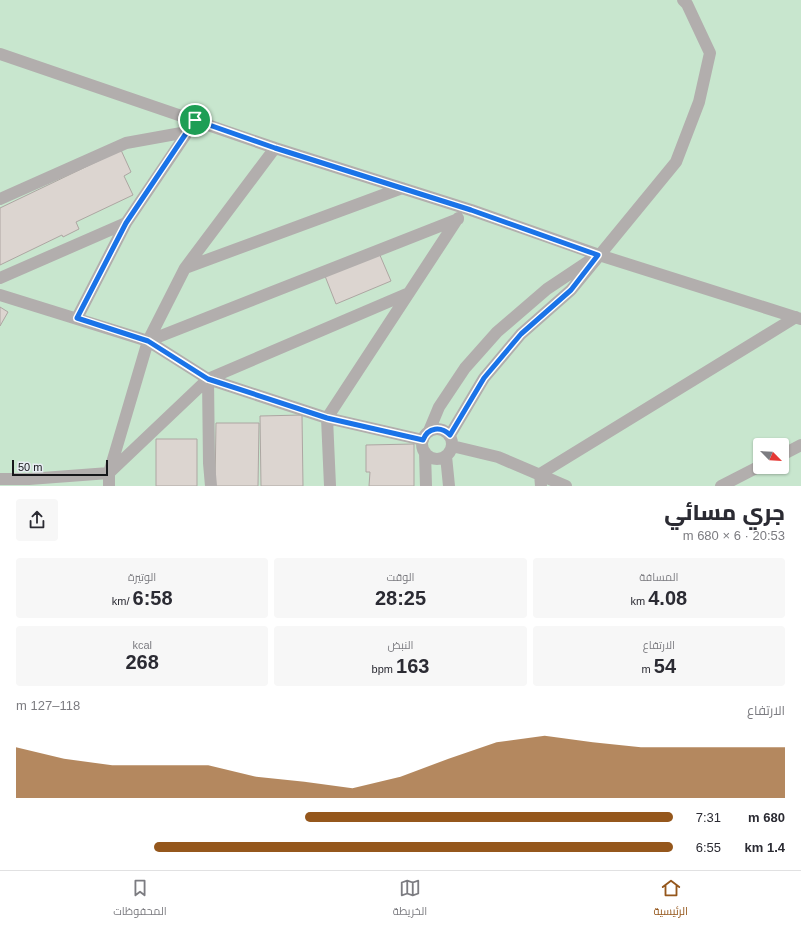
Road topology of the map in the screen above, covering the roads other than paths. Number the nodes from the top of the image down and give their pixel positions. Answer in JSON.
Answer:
{"nodes":[{"id":1,"x":683,"y":0,"type":"edge"},
{"id":2,"x":0,"y":54,"type":"edge"},
{"id":3,"x":195,"y":120,"type":"junction"},
{"id":4,"x":187,"y":132,"type":"junction"},
{"id":5,"x":275,"y":148,"type":"junction"},
{"id":6,"x":402,"y":188,"type":"junction"},
{"id":7,"x":0,"y":199,"type":"edge"},
{"id":8,"x":471,"y":210,"type":"junction"},
{"id":9,"x":458,"y":219,"type":"junction"},
{"id":10,"x":126,"y":223,"type":"junction"},
{"id":11,"x":598,"y":255,"type":"junction"},
{"id":12,"x":185,"y":268,"type":"junction"},
{"id":13,"x":0,"y":278,"type":"edge"},
{"id":14,"x":409,"y":293,"type":"junction"},
{"id":15,"x":0,"y":295,"type":"edge"},
{"id":16,"x":77,"y":318,"type":"junction"},
{"id":17,"x":798,"y":318,"type":"edge"},
{"id":18,"x":148,"y":341,"type":"junction"},
{"id":19,"x":208,"y":379,"type":"junction"},
{"id":20,"x":327,"y":418,"type":"junction"},
{"id":21,"x":425,"y":441,"type":"junction"},
{"id":22,"x":801,"y":445,"type":"edge"},
{"id":23,"x":450,"y":446,"type":"junction"},
{"id":24,"x":789,"y":451,"type":"edge"},
{"id":25,"x":753,"y":470,"type":"edge"},
{"id":26,"x":109,"y":473,"type":"junction"},
{"id":27,"x":0,"y":479,"type":"edge"},
{"id":28,"x":541,"y":480,"type":"edge"},
{"id":29,"x":29,"y":482,"type":"edge"},
{"id":30,"x":109,"y":486,"type":"edge"},
{"id":31,"x":211,"y":486,"type":"edge"},
{"id":32,"x":330,"y":486,"type":"edge"},
{"id":33,"x":426,"y":486,"type":"edge"},
{"id":34,"x":449,"y":486,"type":"edge"},
{"id":35,"x":566,"y":486,"type":"edge"},
{"id":36,"x":721,"y":486,"type":"edge"}],
"edges":[{"from":1,"to":11,"type":"street"},
{"from":2,"to":3,"type":"street"},
{"from":3,"to":4,"type":"street"},
{"from":3,"to":5,"type":"street"},
{"from":4,"to":7,"type":"street"},
{"from":4,"to":10,"type":"street"},
{"from":5,"to":6,"type":"street"},
{"from":5,"to":12,"type":"street"},
{"from":6,"to":8,"type":"street"},
{"from":6,"to":12,"type":"street"},
{"from":8,"to":9,"type":"street"},
{"from":8,"to":11,"type":"street"},
{"from":9,"to":14,"type":"street"},
{"from":9,"to":18,"type":"street"},
{"from":10,"to":13,"type":"street"},
{"from":10,"to":16,"type":"street"},
{"from":11,"to":17,"type":"street"},
{"from":11,"to":21,"type":"street"},
{"from":11,"to":23,"type":"street"},
{"from":12,"to":18,"type":"street"},
{"from":14,"to":19,"type":"street"},
{"from":14,"to":20,"type":"street"},
{"from":15,"to":16,"type":"street"},
{"from":16,"to":18,"type":"street"},
{"from":17,"to":28,"type":"street"},
{"from":18,"to":19,"type":"street"},
{"from":18,"to":26,"type":"street"},
{"from":19,"to":20,"type":"street"},
{"from":19,"to":26,"type":"street"},
{"from":19,"to":31,"type":"street"},
{"from":20,"to":21,"type":"street"},
{"from":20,"to":32,"type":"street"},
{"from":21,"to":23,"type":"street"},
{"from":21,"to":23,"type":"street"},
{"from":21,"to":33,"type":"street"},
{"from":22,"to":24,"type":"street"},
{"from":23,"to":28,"type":"street"},
{"from":23,"to":34,"type":"street"},
{"from":25,"to":36,"type":"street"},
{"from":26,"to":29,"type":"street"},
{"from":26,"to":30,"type":"street"},
{"from":27,"to":29,"type":"street"},
{"from":28,"to":35,"type":"street"}]}
